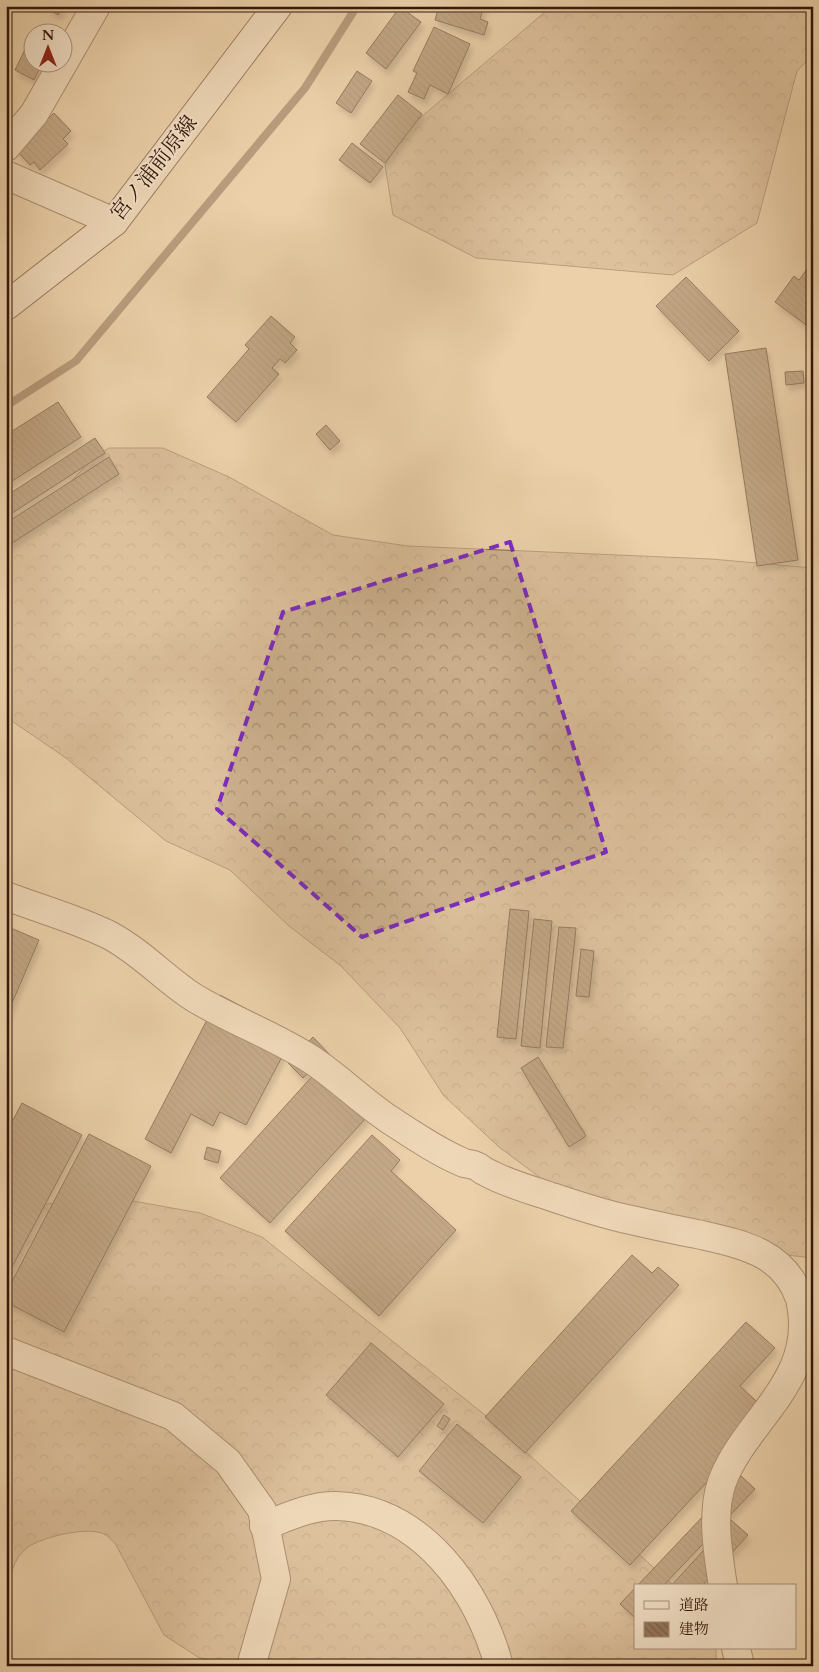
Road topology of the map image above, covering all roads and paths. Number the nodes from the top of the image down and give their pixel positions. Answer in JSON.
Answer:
{"nodes":[{"id":1,"x":96,"y":6,"type":"edge"},
{"id":2,"x":278,"y":6,"type":"edge"},
{"id":3,"x":6,"y":147,"type":"edge"},
{"id":4,"x":6,"y":176,"type":"edge"},
{"id":5,"x":114,"y":222,"type":"junction"},
{"id":6,"x":6,"y":306,"type":"edge"},
{"id":7,"x":6,"y":896,"type":"edge"},
{"id":8,"x":6,"y":1351,"type":"edge"},
{"id":9,"x":264,"y":1526,"type":"junction"},
{"id":10,"x":723,"y":1584,"type":"edge"},
{"id":11,"x":736,"y":1650,"type":"edge"},
{"id":12,"x":251,"y":1666,"type":"edge"},
{"id":13,"x":499,"y":1666,"type":"edge"},
{"id":14,"x":740,"y":1666,"type":"edge"}],
"edges":[{"from":1,"to":3,"type":"street"},
{"from":2,"to":5,"type":"street","name":"宮ノ浦前原線"},
{"from":4,"to":5,"type":"street"},
{"from":5,"to":6,"type":"street","name":"宮ノ浦前原線"},
{"from":7,"to":10,"type":"street"},
{"from":8,"to":9,"type":"street"},
{"from":9,"to":12,"type":"street"},
{"from":9,"to":13,"type":"street"},
{"from":11,"to":14,"type":"street"}]}
